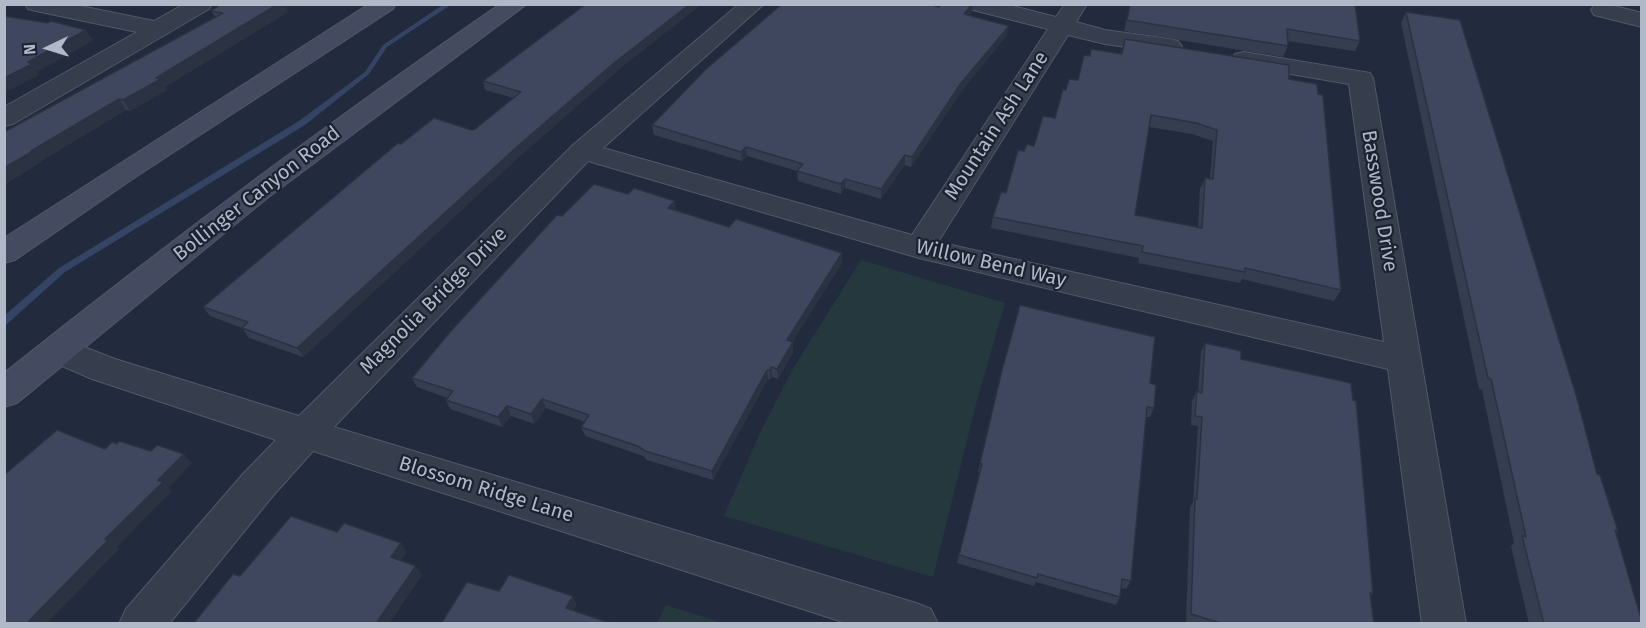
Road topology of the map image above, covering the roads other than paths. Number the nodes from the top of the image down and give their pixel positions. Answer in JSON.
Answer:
{"nodes":[{"id":1,"x":36,"y":4,"type":"edge"},
{"id":2,"x":201,"y":4,"type":"edge"},
{"id":3,"x":385,"y":4,"type":"edge"},
{"id":4,"x":516,"y":4,"type":"edge"},
{"id":5,"x":753,"y":4,"type":"edge"},
{"id":6,"x":977,"y":4,"type":"edge"},
{"id":7,"x":1602,"y":10,"type":"dead end"},
{"id":8,"x":1069,"y":15,"type":"edge"},
{"id":9,"x":1641,"y":20,"type":"edge"},
{"id":10,"x":158,"y":29,"type":"junction"},
{"id":11,"x":4,"y":118,"type":"edge"},
{"id":12,"x":583,"y":151,"type":"junction"},
{"id":13,"x":919,"y":248,"type":"junction"},
{"id":14,"x":4,"y":253,"type":"edge"},
{"id":15,"x":58,"y":350,"type":"junction"},
{"id":16,"x":1403,"y":358,"type":"junction"},
{"id":17,"x":4,"y":393,"type":"edge"},
{"id":18,"x":306,"y":434,"type":"junction"},
{"id":19,"x":141,"y":624,"type":"edge"},
{"id":20,"x":916,"y":624,"type":"edge"},
{"id":21,"x":1444,"y":624,"type":"edge"}],
"edges":[{"from":1,"to":10,"type":"street"},
{"from":2,"to":10,"type":"street"},
{"from":3,"to":14,"type":"main road"},
{"from":4,"to":15,"type":"main road","name":"Bollinger Canyon Road"},
{"from":5,"to":12,"type":"street","name":"Magnolia Bridge Drive"},
{"from":6,"to":8,"type":"street"},
{"from":7,"to":9,"type":"street"},
{"from":8,"to":13,"type":"street","name":"Mountain Ash Lane"},
{"from":8,"to":16,"type":"street","name":"Basswood Drive"},
{"from":10,"to":11,"type":"street"},
{"from":12,"to":13,"type":"street","name":"Willow Bend Way"},
{"from":12,"to":18,"type":"street","name":"Magnolia Bridge Drive"},
{"from":13,"to":16,"type":"street","name":"Willow Bend Way"},
{"from":15,"to":17,"type":"main road","name":"Bollinger Canyon Road"},
{"from":15,"to":18,"type":"street","name":"Blossom Ridge Lane"},
{"from":16,"to":21,"type":"street","name":"Basswood Drive"},
{"from":18,"to":19,"type":"street","name":"Magnolia Bridge Drive"},
{"from":18,"to":20,"type":"street","name":"Blossom Ridge Lane"}]}
